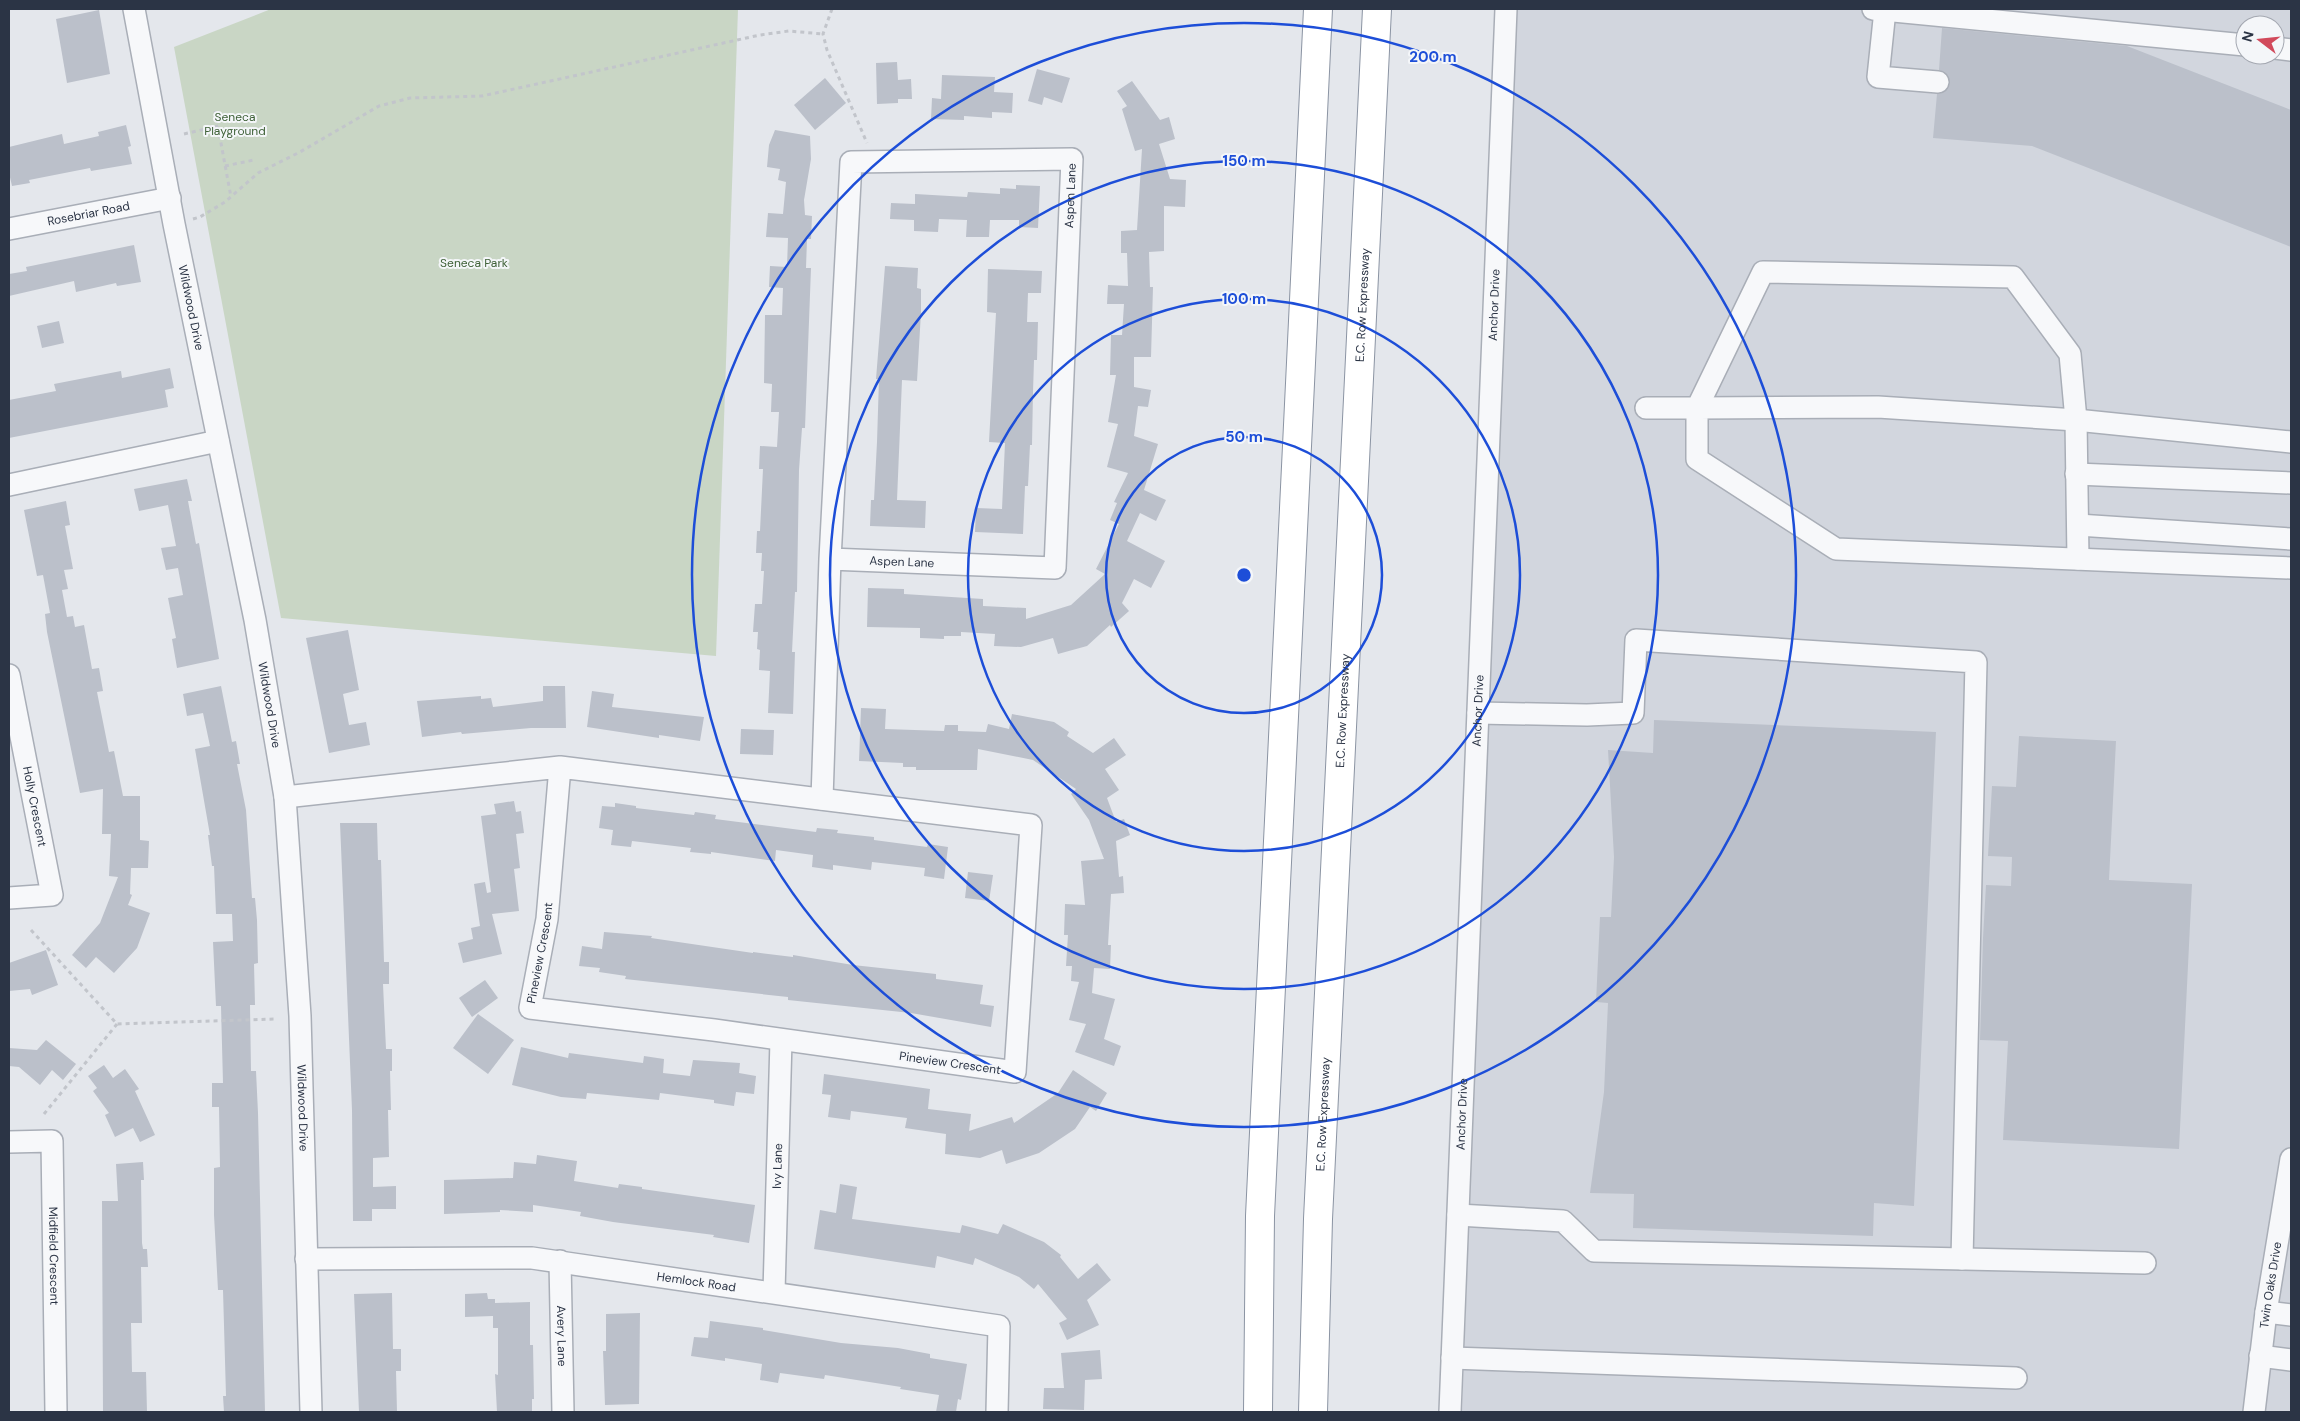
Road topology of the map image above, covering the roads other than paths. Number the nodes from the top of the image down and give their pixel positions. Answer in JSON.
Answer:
{"nodes":[{"id":1,"x":134,"y":9,"type":"edge"},
{"id":2,"x":1318,"y":9,"type":"edge"},
{"id":3,"x":1377,"y":9,"type":"edge"},
{"id":4,"x":1506,"y":9,"type":"edge"},
{"id":5,"x":1879,"y":9,"type":"edge"},
{"id":6,"x":2235,"y":44,"type":"edge"},
{"id":7,"x":1938,"y":82,"type":"dead end"},
{"id":8,"x":170,"y":198,"type":"junction"},
{"id":9,"x":9,"y":229,"type":"edge"},
{"id":10,"x":1646,"y":408,"type":"dead end"},
{"id":11,"x":1697,"y":408,"type":"junction"},
{"id":12,"x":2076,"y":420,"type":"junction"},
{"id":13,"x":218,"y":441,"type":"junction"},
{"id":14,"x":2291,"y":442,"type":"edge"},
{"id":15,"x":2076,"y":474,"type":"junction"},
{"id":16,"x":2291,"y":483,"type":"edge"},
{"id":17,"x":9,"y":486,"type":"edge"},
{"id":18,"x":2078,"y":526,"type":"junction"},
{"id":19,"x":2291,"y":539,"type":"edge"},
{"id":20,"x":2078,"y":559,"type":"junction"},
{"id":21,"x":830,"y":560,"type":"junction"},
{"id":22,"x":2291,"y":568,"type":"edge"},
{"id":23,"x":9,"y":675,"type":"edge"},
{"id":24,"x":1478,"y":713,"type":"junction"},
{"id":25,"x":560,"y":767,"type":"junction"},
{"id":26,"x":285,"y":797,"type":"junction"},
{"id":27,"x":822,"y":799,"type":"junction"},
{"id":28,"x":9,"y":898,"type":"edge"},
{"id":29,"x":781,"y":1040,"type":"junction"},
{"id":30,"x":9,"y":1142,"type":"edge"},
{"id":31,"x":2291,"y":1159,"type":"edge"},
{"id":32,"x":1458,"y":1215,"type":"junction"},
{"id":33,"x":306,"y":1259,"type":"junction"},
{"id":34,"x":1962,"y":1259,"type":"junction"},
{"id":35,"x":560,"y":1261,"type":"junction"},
{"id":36,"x":2145,"y":1263,"type":"dead end"},
{"id":37,"x":774,"y":1292,"type":"junction"},
{"id":38,"x":2266,"y":1312,"type":"junction"},
{"id":39,"x":2291,"y":1315,"type":"edge"},
{"id":40,"x":2260,"y":1356,"type":"junction"},
{"id":41,"x":1452,"y":1358,"type":"junction"},
{"id":42,"x":2291,"y":1360,"type":"edge"},
{"id":43,"x":2016,"y":1378,"type":"dead end"},
{"id":44,"x":56,"y":1412,"type":"edge"},
{"id":45,"x":311,"y":1412,"type":"edge"},
{"id":46,"x":563,"y":1412,"type":"edge"},
{"id":47,"x":997,"y":1412,"type":"edge"},
{"id":48,"x":1258,"y":1412,"type":"edge"},
{"id":49,"x":1313,"y":1412,"type":"edge"},
{"id":50,"x":1450,"y":1412,"type":"edge"},
{"id":51,"x":2254,"y":1412,"type":"edge"}],
"edges":[{"from":1,"to":8,"type":"street","name":"Wildwood Drive"},
{"from":2,"to":48,"type":"highway"},
{"from":3,"to":49,"type":"highway","name":"E.C. Row Expressway"},
{"from":4,"to":24,"type":"street","name":"Anchor Drive"},
{"from":5,"to":6,"type":"street"},
{"from":5,"to":7,"type":"street"},
{"from":8,"to":9,"type":"street","name":"Rosebriar Road"},
{"from":8,"to":13,"type":"street","name":"Wildwood Drive"},
{"from":10,"to":11,"type":"street"},
{"from":11,"to":12,"type":"street"},
{"from":11,"to":12,"type":"street"},
{"from":11,"to":20,"type":"street"},
{"from":12,"to":14,"type":"street"},
{"from":12,"to":15,"type":"street"},
{"from":13,"to":17,"type":"street"},
{"from":13,"to":26,"type":"street","name":"Wildwood Drive"},
{"from":15,"to":16,"type":"street"},
{"from":15,"to":18,"type":"street"},
{"from":18,"to":19,"type":"street"},
{"from":18,"to":20,"type":"street"},
{"from":20,"to":22,"type":"street"},
{"from":21,"to":21,"type":"street","name":"Aspen Lane"},
{"from":21,"to":27,"type":"street","name":"Aspen Lane"},
{"from":23,"to":28,"type":"street","name":"Holly Crescent"},
{"from":24,"to":32,"type":"street","name":"Anchor Drive"},
{"from":24,"to":34,"type":"street"},
{"from":25,"to":26,"type":"street","name":"Pineview Crescent"},
{"from":25,"to":27,"type":"street","name":"Pineview Crescent"},
{"from":25,"to":29,"type":"street","name":"Pineview Crescent"},
{"from":26,"to":33,"type":"street","name":"Wildwood Drive"},
{"from":27,"to":29,"type":"street","name":"Pineview Crescent"},
{"from":29,"to":37,"type":"street","name":"Ivy Lane"},
{"from":30,"to":44,"type":"street","name":"Midfield Crescent"},
{"from":31,"to":38,"type":"street","name":"Twin Oaks Drive"},
{"from":32,"to":34,"type":"street"},
{"from":32,"to":41,"type":"street","name":"Anchor Drive"},
{"from":33,"to":35,"type":"street","name":"Hemlock Road"},
{"from":33,"to":45,"type":"street","name":"Wildwood Drive"},
{"from":34,"to":36,"type":"street"},
{"from":35,"to":37,"type":"street","name":"Hemlock Road"},
{"from":35,"to":46,"type":"street","name":"Avery Lane"},
{"from":37,"to":47,"type":"street","name":"Hemlock Road"},
{"from":38,"to":39,"type":"street"},
{"from":38,"to":40,"type":"street","name":"Twin Oaks Drive"},
{"from":40,"to":42,"type":"street"},
{"from":40,"to":51,"type":"street","name":"Twin Oaks Drive"},
{"from":41,"to":43,"type":"street"},
{"from":41,"to":50,"type":"street","name":"Anchor Drive"}]}
